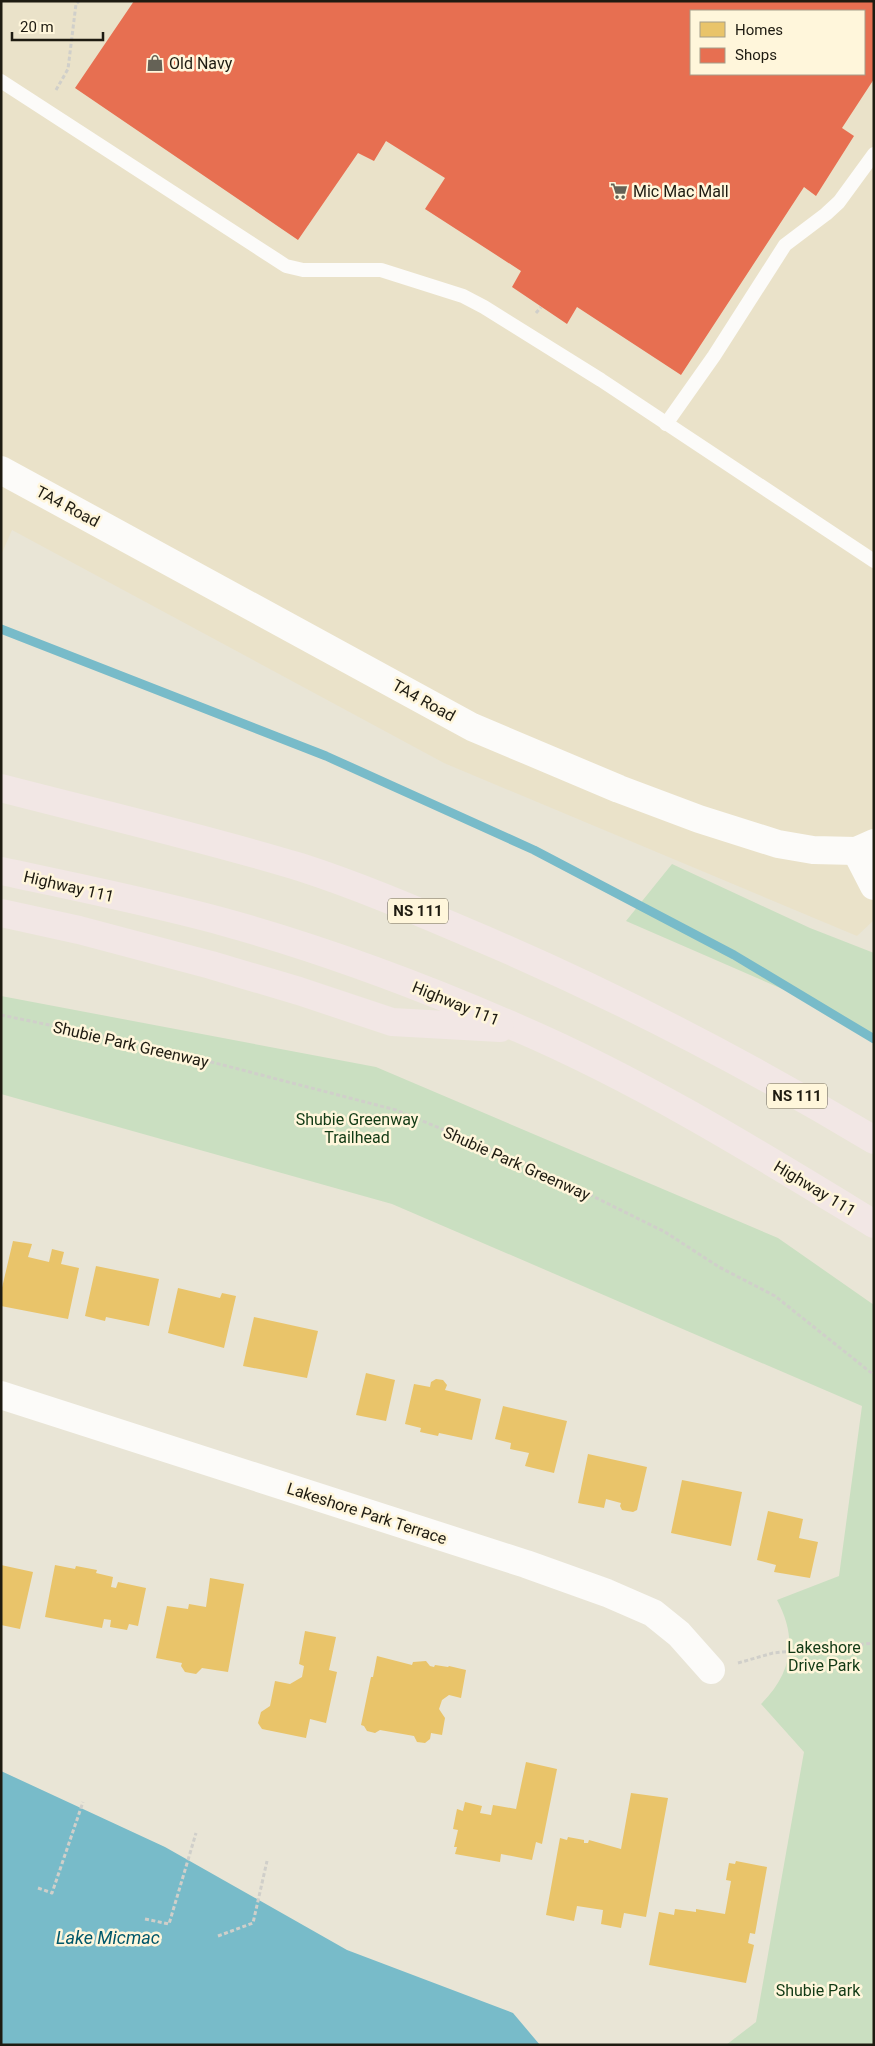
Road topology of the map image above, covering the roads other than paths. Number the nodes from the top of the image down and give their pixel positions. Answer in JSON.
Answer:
{"nodes":[{"id":1,"x":1,"y":81,"type":"edge"},
{"id":2,"x":874,"y":154,"type":"edge"},
{"id":3,"x":666,"y":424,"type":"junction"},
{"id":4,"x":1,"y":470,"type":"edge"},
{"id":5,"x":874,"y":561,"type":"edge"},
{"id":6,"x":1,"y":775,"type":"edge"},
{"id":7,"x":1,"y":788,"type":"edge"},
{"id":8,"x":100,"y":814,"type":"junction"},
{"id":9,"x":865,"y":847,"type":"edge"},
{"id":10,"x":1,"y":871,"type":"edge"},
{"id":11,"x":874,"y":886,"type":"edge"},
{"id":12,"x":1,"y":914,"type":"edge"},
{"id":13,"x":522,"y":1029,"type":"junction"},
{"id":14,"x":874,"y":1140,"type":"edge"},
{"id":15,"x":874,"y":1224,"type":"edge"},
{"id":16,"x":1,"y":1395,"type":"edge"},
{"id":17,"x":711,"y":1670,"type":"road end"}],
"edges":[{"from":1,"to":3,"type":"lane"},
{"from":2,"to":3,"type":"lane"},
{"from":3,"to":5,"type":"lane"},
{"from":4,"to":9,"type":"street","name":"TA4 Road"},
{"from":6,"to":8,"type":"highway"},
{"from":7,"to":8,"type":"highway","number":"NS 111"},
{"from":8,"to":14,"type":"highway","number":"NS 111"},
{"from":9,"to":11,"type":"street"},
{"from":10,"to":13,"type":"highway","name":"Highway 111"},
{"from":12,"to":13,"type":"highway"},
{"from":13,"to":15,"type":"highway","name":"Highway 111"},
{"from":16,"to":17,"type":"street","name":"Lakeshore Park Terrace"}]}
